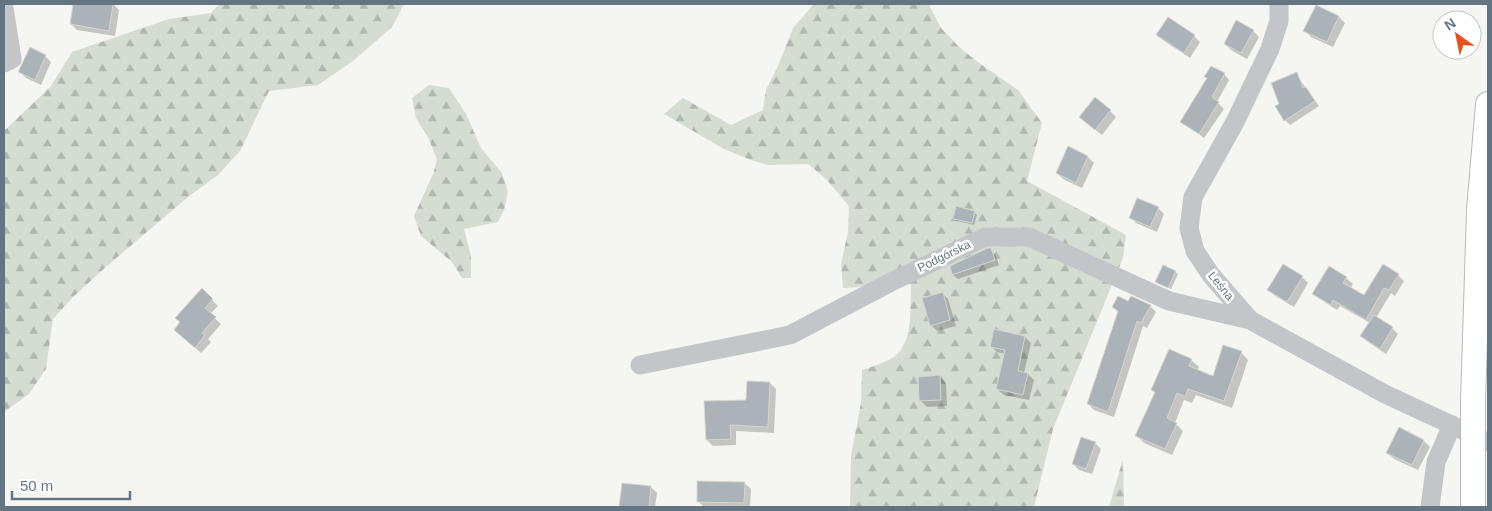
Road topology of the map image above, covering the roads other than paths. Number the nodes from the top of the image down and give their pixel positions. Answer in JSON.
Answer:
{"nodes":[{"id":1,"x":1279,"y":4,"type":"edge"},
{"id":2,"x":4,"y":8,"type":"edge"},
{"id":3,"x":4,"y":63,"type":"edge"},
{"id":4,"x":1488,"y":104,"type":"edge"},
{"id":5,"x":1250,"y":320,"type":"junction"},
{"id":6,"x":640,"y":365,"type":"dead end"},
{"id":7,"x":1452,"y":426,"type":"junction"},
{"id":8,"x":1488,"y":442,"type":"edge"},
{"id":9,"x":1430,"y":507,"type":"edge"},
{"id":10,"x":1473,"y":507,"type":"edge"}],
"edges":[{"from":1,"to":5,"type":"street","name":"Leśna"},
{"from":2,"to":3,"type":"street"},
{"from":4,"to":10,"type":"main road","bridge":true},
{"from":5,"to":6,"type":"street","name":"Podgórska"},
{"from":5,"to":7,"type":"street","name":"Leśna"},
{"from":7,"to":8,"type":"street","name":"Leśna"},
{"from":7,"to":9,"type":"street"}]}
